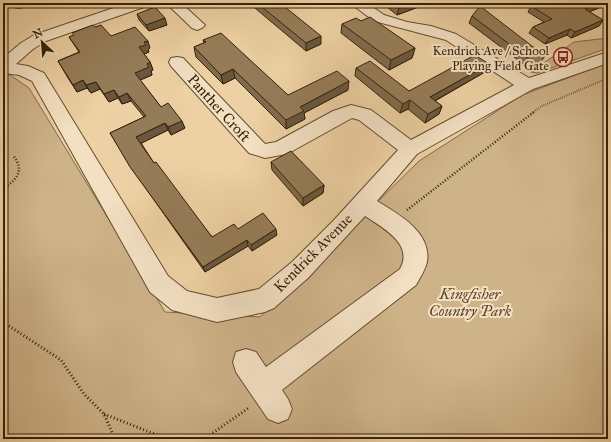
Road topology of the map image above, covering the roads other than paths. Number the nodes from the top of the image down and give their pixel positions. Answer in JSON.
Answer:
{"nodes":[{"id":1,"x":142,"y":3,"type":"edge"},
{"id":2,"x":173,"y":3,"type":"edge"},
{"id":3,"x":357,"y":3,"type":"edge"},
{"id":4,"x":109,"y":8,"type":"edge"},
{"id":5,"x":197,"y":25,"type":"dead end"},
{"id":6,"x":608,"y":57,"type":"edge"},
{"id":7,"x":177,"y":62,"type":"dead end"},
{"id":8,"x":3,"y":68,"type":"edge"},
{"id":9,"x":527,"y":85,"type":"junction"},
{"id":10,"x":410,"y":149,"type":"junction"},
{"id":11,"x":362,"y":204,"type":"junction"},
{"id":12,"x":246,"y":362,"type":"dead end"}],
"edges":[{"from":1,"to":4,"type":"street"},
{"from":2,"to":5,"type":"street"},
{"from":3,"to":9,"type":"street"},
{"from":4,"to":8,"type":"street"},
{"from":6,"to":9,"type":"street","name":"Kendrick Avenue"},
{"from":7,"to":10,"type":"street","name":"Panther Croft"},
{"from":8,"to":11,"type":"street","name":"Kendrick Avenue"},
{"from":9,"to":10,"type":"street","name":"Kendrick Avenue"},
{"from":10,"to":11,"type":"street","name":"Kendrick Avenue"},
{"from":11,"to":12,"type":"street"}]}
